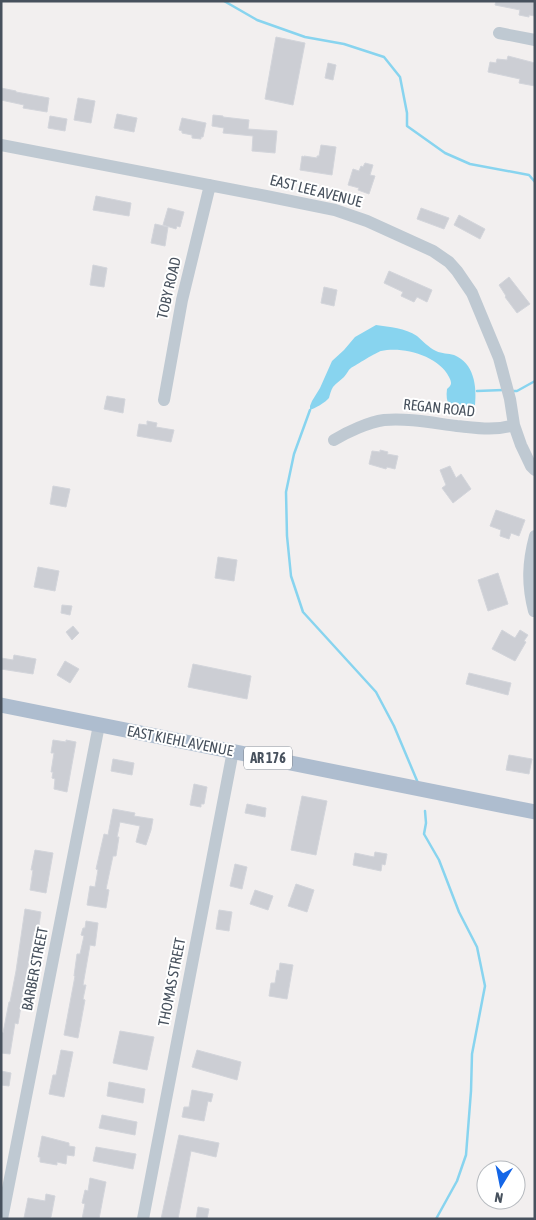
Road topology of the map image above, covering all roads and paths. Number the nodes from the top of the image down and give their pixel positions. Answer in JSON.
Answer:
{"nodes":[{"id":1,"x":499,"y":34,"type":"dead end"},
{"id":2,"x":535,"y":40,"type":"edge"},
{"id":3,"x":1,"y":145,"type":"edge"},
{"id":4,"x":210,"y":185,"type":"junction"},
{"id":5,"x":164,"y":400,"type":"dead end"},
{"id":6,"x":514,"y":425,"type":"junction"},
{"id":7,"x":334,"y":440,"type":"dead end"},
{"id":8,"x":535,"y":470,"type":"edge"},
{"id":9,"x":535,"y":536,"type":"edge"},
{"id":10,"x":534,"y":611,"type":"edge"},
{"id":11,"x":1,"y":705,"type":"edge"},
{"id":12,"x":100,"y":725,"type":"junction"},
{"id":13,"x":233,"y":751,"type":"junction"},
{"id":14,"x":535,"y":812,"type":"edge"},
{"id":15,"x":2,"y":1219,"type":"edge"},
{"id":16,"x":143,"y":1219,"type":"edge"}],
"edges":[{"from":1,"to":2,"type":"street"},
{"from":3,"to":4,"type":"street","name":"EAST LEE AVENUE"},
{"from":4,"to":5,"type":"street","name":"TOBY ROAD"},
{"from":4,"to":6,"type":"street","name":"EAST LEE AVENUE"},
{"from":6,"to":7,"type":"street","name":"REGAN ROAD"},
{"from":6,"to":8,"type":"street","name":"EAST LEE AVENUE"},
{"from":9,"to":10,"type":"street"},
{"from":11,"to":12,"type":"main road","name":"EAST KIEHL AVENUE","number":"AR 176"},
{"from":12,"to":13,"type":"main road","name":"EAST KIEHL AVENUE","number":"AR 176"},
{"from":12,"to":15,"type":"street","name":"BARBER STREET"},
{"from":13,"to":14,"type":"main road","name":"EAST KIEHL AVENUE","number":"AR 176"},
{"from":13,"to":16,"type":"street","name":"THOMAS STREET"}]}
